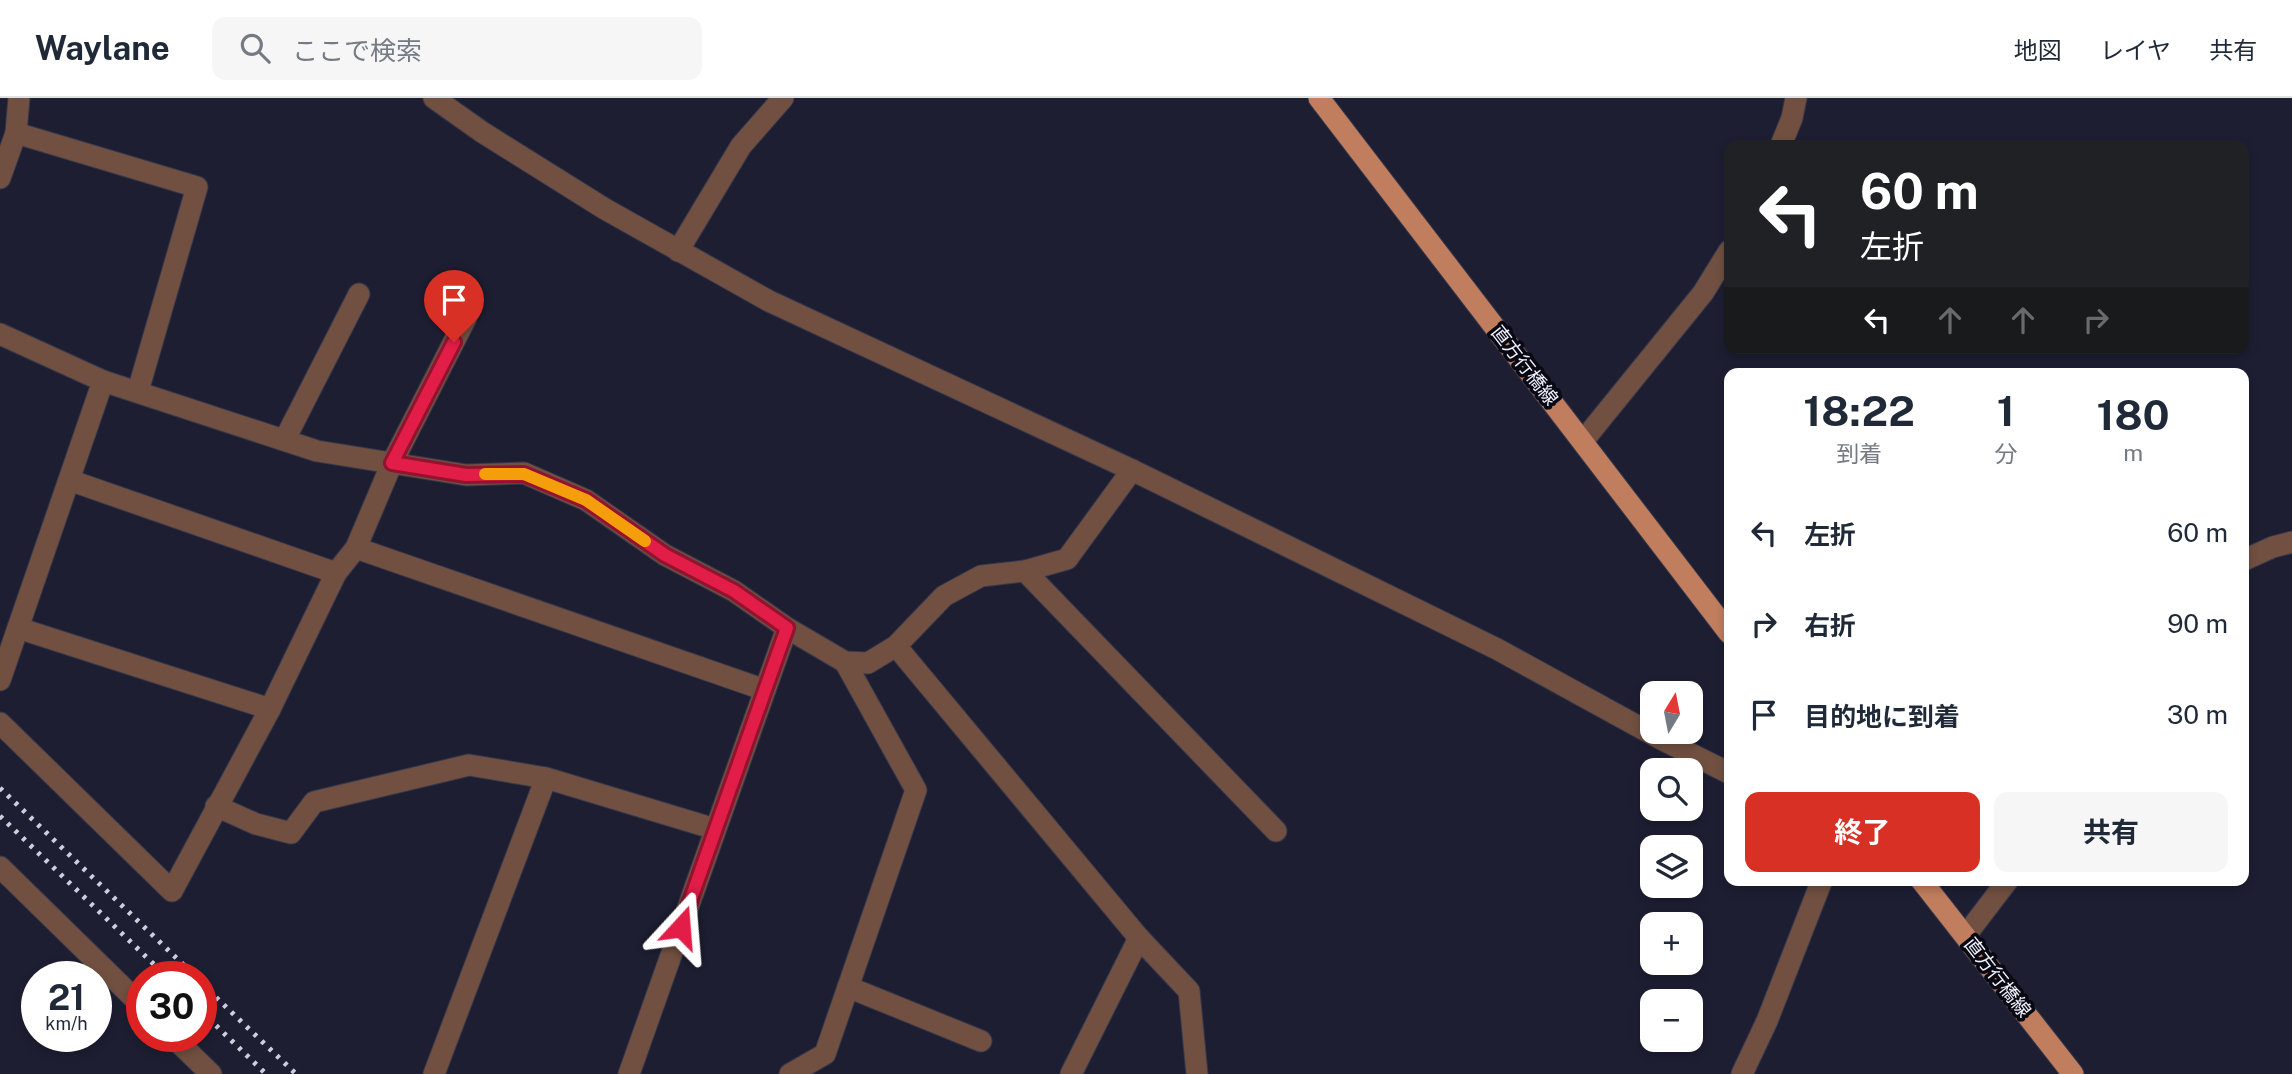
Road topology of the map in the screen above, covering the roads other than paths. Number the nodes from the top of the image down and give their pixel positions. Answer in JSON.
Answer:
{"nodes":[{"id":1,"x":19,"y":98,"type":"edge"},
{"id":2,"x":434,"y":98,"type":"edge"},
{"id":3,"x":783,"y":98,"type":"edge"},
{"id":4,"x":1320,"y":98,"type":"edge"},
{"id":5,"x":1796,"y":98,"type":"edge"},
{"id":6,"x":16,"y":133,"type":"junction"},
{"id":7,"x":1783,"y":140,"type":"edge"},
{"id":8,"x":0,"y":178,"type":"edge"},
{"id":9,"x":678,"y":251,"type":"junction"},
{"id":10,"x":1724,"y":259,"type":"edge"},
{"id":11,"x":359,"y":294,"type":"dead end"},
{"id":12,"x":466,"y":318,"type":"dead end"},
{"id":13,"x":0,"y":334,"type":"edge"},
{"id":14,"x":103,"y":381,"type":"junction"},
{"id":15,"x":138,"y":391,"type":"junction"},
{"id":16,"x":285,"y":439,"type":"junction"},
{"id":17,"x":1583,"y":441,"type":"junction"},
{"id":18,"x":392,"y":463,"type":"junction"},
{"id":19,"x":1132,"y":470,"type":"junction"},
{"id":20,"x":69,"y":480,"type":"junction"},
{"id":21,"x":2292,"y":542,"type":"edge"},
{"id":22,"x":356,"y":548,"type":"junction"},
{"id":23,"x":2249,"y":557,"type":"edge"},
{"id":24,"x":1025,"y":571,"type":"junction"},
{"id":25,"x":336,"y":573,"type":"junction"},
{"id":26,"x":1724,"y":626,"type":"edge"},
{"id":27,"x":18,"y":628,"type":"junction"},
{"id":28,"x":787,"y":628,"type":"junction"},
{"id":29,"x":896,"y":646,"type":"junction"},
{"id":30,"x":845,"y":662,"type":"junction"},
{"id":31,"x":0,"y":680,"type":"edge"},
{"id":32,"x":765,"y":690,"type":"junction"},
{"id":33,"x":270,"y":709,"type":"junction"},
{"id":34,"x":0,"y":723,"type":"edge"},
{"id":35,"x":1724,"y":770,"type":"edge"},
{"id":36,"x":546,"y":778,"type":"junction"},
{"id":37,"x":216,"y":806,"type":"junction"},
{"id":38,"x":716,"y":829,"type":"junction"},
{"id":39,"x":1276,"y":831,"type":"dead end"},
{"id":40,"x":0,"y":867,"type":"edge"},
{"id":41,"x":1820,"y":886,"type":"edge"},
{"id":42,"x":1926,"y":886,"type":"edge"},
{"id":43,"x":2003,"y":886,"type":"edge"},
{"id":44,"x":1966,"y":935,"type":"junction"},
{"id":45,"x":1139,"y":938,"type":"junction"},
{"id":46,"x":848,"y":987,"type":"junction"},
{"id":47,"x":126,"y":990,"type":"edge"},
{"id":48,"x":981,"y":1041,"type":"dead end"},
{"id":49,"x":188,"y":1052,"type":"edge"},
{"id":50,"x":211,"y":1074,"type":"edge"},
{"id":51,"x":434,"y":1074,"type":"edge"},
{"id":52,"x":629,"y":1074,"type":"edge"},
{"id":53,"x":790,"y":1074,"type":"edge"},
{"id":54,"x":1071,"y":1074,"type":"edge"},
{"id":55,"x":1197,"y":1074,"type":"edge"},
{"id":56,"x":1742,"y":1074,"type":"edge"},
{"id":57,"x":2073,"y":1074,"type":"edge"}],
"edges":[{"from":1,"to":6,"type":"street"},
{"from":2,"to":9,"type":"street"},
{"from":3,"to":9,"type":"street"},
{"from":4,"to":17,"type":"main road","name":"直方行橋線"},
{"from":5,"to":7,"type":"street"},
{"from":6,"to":8,"type":"street"},
{"from":6,"to":15,"type":"street"},
{"from":9,"to":19,"type":"street"},
{"from":10,"to":17,"type":"street"},
{"from":11,"to":16,"type":"street"},
{"from":12,"to":18,"type":"street"},
{"from":13,"to":14,"type":"street"},
{"from":14,"to":15,"type":"street"},
{"from":14,"to":20,"type":"street"},
{"from":15,"to":16,"type":"street"},
{"from":16,"to":18,"type":"street"},
{"from":17,"to":26,"type":"main road","name":"直方行橋線"},
{"from":18,"to":22,"type":"street"},
{"from":18,"to":28,"type":"street"},
{"from":19,"to":24,"type":"street"},
{"from":19,"to":35,"type":"street"},
{"from":20,"to":25,"type":"street"},
{"from":20,"to":27,"type":"street"},
{"from":21,"to":23,"type":"street"},
{"from":22,"to":25,"type":"street"},
{"from":22,"to":32,"type":"street"},
{"from":24,"to":29,"type":"street"},
{"from":24,"to":39,"type":"street"},
{"from":25,"to":33,"type":"street"},
{"from":27,"to":31,"type":"street"},
{"from":27,"to":33,"type":"street"},
{"from":28,"to":30,"type":"street"},
{"from":28,"to":32,"type":"street"},
{"from":29,"to":30,"type":"street"},
{"from":29,"to":45,"type":"street"},
{"from":30,"to":46,"type":"street"},
{"from":32,"to":38,"type":"street"},
{"from":33,"to":37,"type":"street"},
{"from":34,"to":37,"type":"street"},
{"from":36,"to":37,"type":"street"},
{"from":36,"to":38,"type":"street"},
{"from":36,"to":51,"type":"street"},
{"from":38,"to":52,"type":"street"},
{"from":40,"to":47,"type":"street"},
{"from":41,"to":56,"type":"street"},
{"from":42,"to":44,"type":"main road","name":"直方行橋線"},
{"from":43,"to":44,"type":"street"},
{"from":44,"to":57,"type":"main road","name":"直方行橋線"},
{"from":45,"to":54,"type":"street"},
{"from":45,"to":55,"type":"street"},
{"from":46,"to":48,"type":"street"},
{"from":46,"to":53,"type":"street"},
{"from":49,"to":50,"type":"street"}]}
